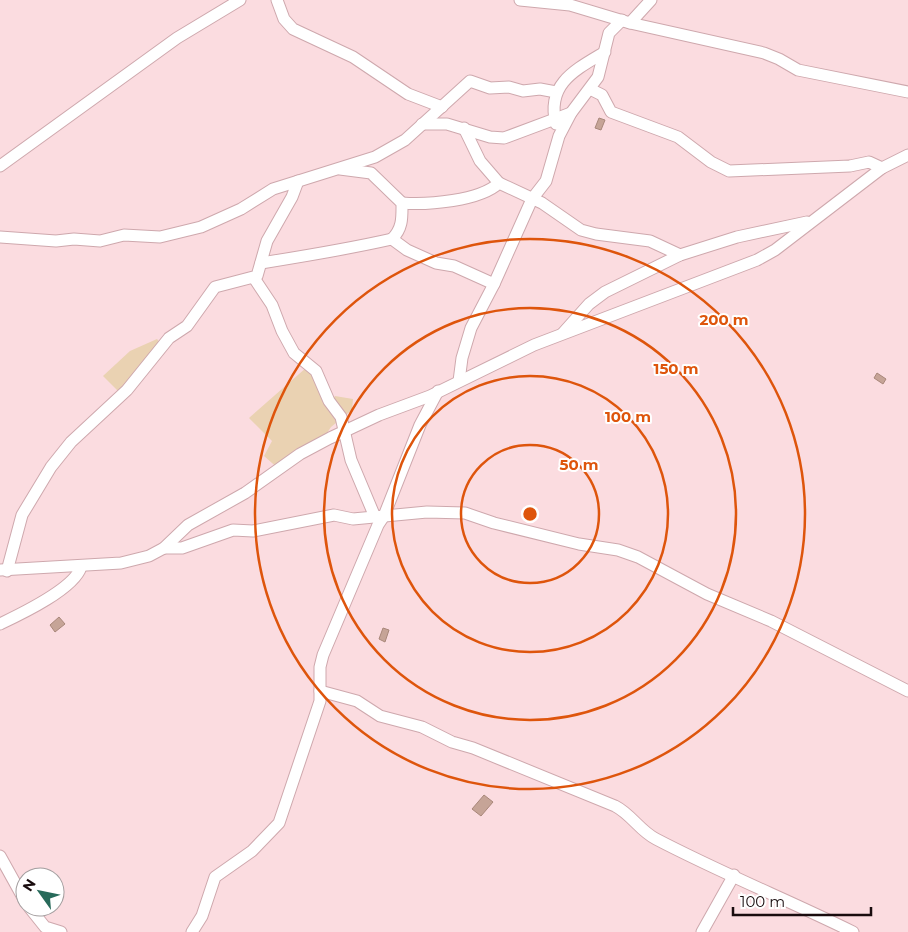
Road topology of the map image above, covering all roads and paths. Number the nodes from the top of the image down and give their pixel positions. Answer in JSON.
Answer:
{"nodes":[{"id":1,"x":240,"y":0,"type":"edge"},
{"id":2,"x":277,"y":0,"type":"edge"},
{"id":3,"x":520,"y":0,"type":"edge"},
{"id":4,"x":651,"y":0,"type":"edge"},
{"id":5,"x":626,"y":22,"type":"junction"},
{"id":6,"x":605,"y":52,"type":"junction"},
{"id":7,"x":590,"y":89,"type":"junction"},
{"id":8,"x":556,"y":92,"type":"junction"},
{"id":9,"x":908,"y":92,"type":"edge"},
{"id":10,"x":442,"y":107,"type":"junction"},
{"id":11,"x":571,"y":113,"type":"junction"},
{"id":12,"x":554,"y":118,"type":"junction"},
{"id":13,"x":422,"y":124,"type":"junction"},
{"id":14,"x":464,"y":128,"type":"junction"},
{"id":15,"x":558,"y":136,"type":"junction"},
{"id":16,"x":908,"y":155,"type":"edge"},
{"id":17,"x":0,"y":166,"type":"edge"},
{"id":18,"x":882,"y":168,"type":"junction"},
{"id":19,"x":340,"y":169,"type":"junction"},
{"id":20,"x":298,"y":181,"type":"junction"},
{"id":21,"x":499,"y":183,"type":"junction"},
{"id":22,"x":532,"y":198,"type":"junction"},
{"id":23,"x":402,"y":202,"type":"junction"},
{"id":24,"x":811,"y":221,"type":"junction"},
{"id":25,"x":0,"y":226,"type":"edge"},
{"id":26,"x":4,"y":237,"type":"edge"},
{"id":27,"x":392,"y":239,"type":"junction"},
{"id":28,"x":680,"y":255,"type":"junction"},
{"id":29,"x":262,"y":263,"type":"junction"},
{"id":30,"x":254,"y":278,"type":"junction"},
{"id":31,"x":494,"y":284,"type":"junction"},
{"id":32,"x":561,"y":334,"type":"junction"},
{"id":33,"x":459,"y":381,"type":"junction"},
{"id":34,"x":438,"y":391,"type":"junction"},
{"id":35,"x":346,"y":431,"type":"junction"},
{"id":36,"x":379,"y":516,"type":"junction"},
{"id":37,"x":164,"y":548,"type":"junction"},
{"id":38,"x":81,"y":567,"type":"junction"},
{"id":39,"x":4,"y":570,"type":"edge"},
{"id":40,"x":0,"y":624,"type":"edge"},
{"id":41,"x":320,"y":691,"type":"junction"},
{"id":42,"x":908,"y":692,"type":"edge"},
{"id":43,"x":0,"y":856,"type":"edge"},
{"id":44,"x":734,"y":875,"type":"junction"},
{"id":45,"x":15,"y":883,"type":"edge"},
{"id":46,"x":37,"y":917,"type":"edge"},
{"id":47,"x":61,"y":932,"type":"edge"},
{"id":48,"x":192,"y":932,"type":"edge"},
{"id":49,"x":702,"y":932,"type":"edge"},
{"id":50,"x":853,"y":932,"type":"edge"}],
"edges":[{"from":1,"to":17,"type":"street"},
{"from":2,"to":10,"type":"street"},
{"from":3,"to":5,"type":"street"},
{"from":4,"to":5,"type":"street"},
{"from":5,"to":6,"type":"street"},
{"from":5,"to":9,"type":"street"},
{"from":6,"to":7,"type":"street"},
{"from":6,"to":8,"type":"street"},
{"from":7,"to":11,"type":"street"},
{"from":7,"to":18,"type":"street"},
{"from":8,"to":10,"type":"street"},
{"from":8,"to":12,"type":"street"},
{"from":10,"to":13,"type":"street"},
{"from":11,"to":12,"type":"street"},
{"from":11,"to":15,"type":"street"},
{"from":12,"to":14,"type":"street"},
{"from":12,"to":15,"type":"street"},
{"from":13,"to":14,"type":"street"},
{"from":13,"to":19,"type":"street"},
{"from":14,"to":21,"type":"street"},
{"from":15,"to":22,"type":"street"},
{"from":16,"to":18,"type":"street"},
{"from":18,"to":24,"type":"street"},
{"from":19,"to":20,"type":"street"},
{"from":19,"to":23,"type":"street"},
{"from":20,"to":26,"type":"street"},
{"from":20,"to":29,"type":"street"},
{"from":21,"to":22,"type":"street"},
{"from":21,"to":23,"type":"street"},
{"from":22,"to":28,"type":"street"},
{"from":22,"to":31,"type":"street"},
{"from":23,"to":27,"type":"street"},
{"from":24,"to":28,"type":"street"},
{"from":24,"to":32,"type":"street"},
{"from":25,"to":26,"type":"street"},
{"from":27,"to":29,"type":"street"},
{"from":27,"to":31,"type":"street"},
{"from":28,"to":32,"type":"street"},
{"from":29,"to":30,"type":"street"},
{"from":30,"to":35,"type":"street"},
{"from":30,"to":39,"type":"street"},
{"from":31,"to":33,"type":"street"},
{"from":32,"to":33,"type":"street"},
{"from":33,"to":34,"type":"street"},
{"from":34,"to":35,"type":"street"},
{"from":34,"to":36,"type":"street"},
{"from":35,"to":36,"type":"street"},
{"from":35,"to":37,"type":"street"},
{"from":36,"to":37,"type":"street"},
{"from":36,"to":41,"type":"street"},
{"from":36,"to":42,"type":"street"},
{"from":37,"to":38,"type":"street"},
{"from":38,"to":39,"type":"street"},
{"from":38,"to":40,"type":"street"},
{"from":41,"to":44,"type":"street"},
{"from":41,"to":48,"type":"street"},
{"from":43,"to":45,"type":"street"},
{"from":44,"to":49,"type":"street"},
{"from":44,"to":50,"type":"street"},
{"from":46,"to":47,"type":"street"}]}
